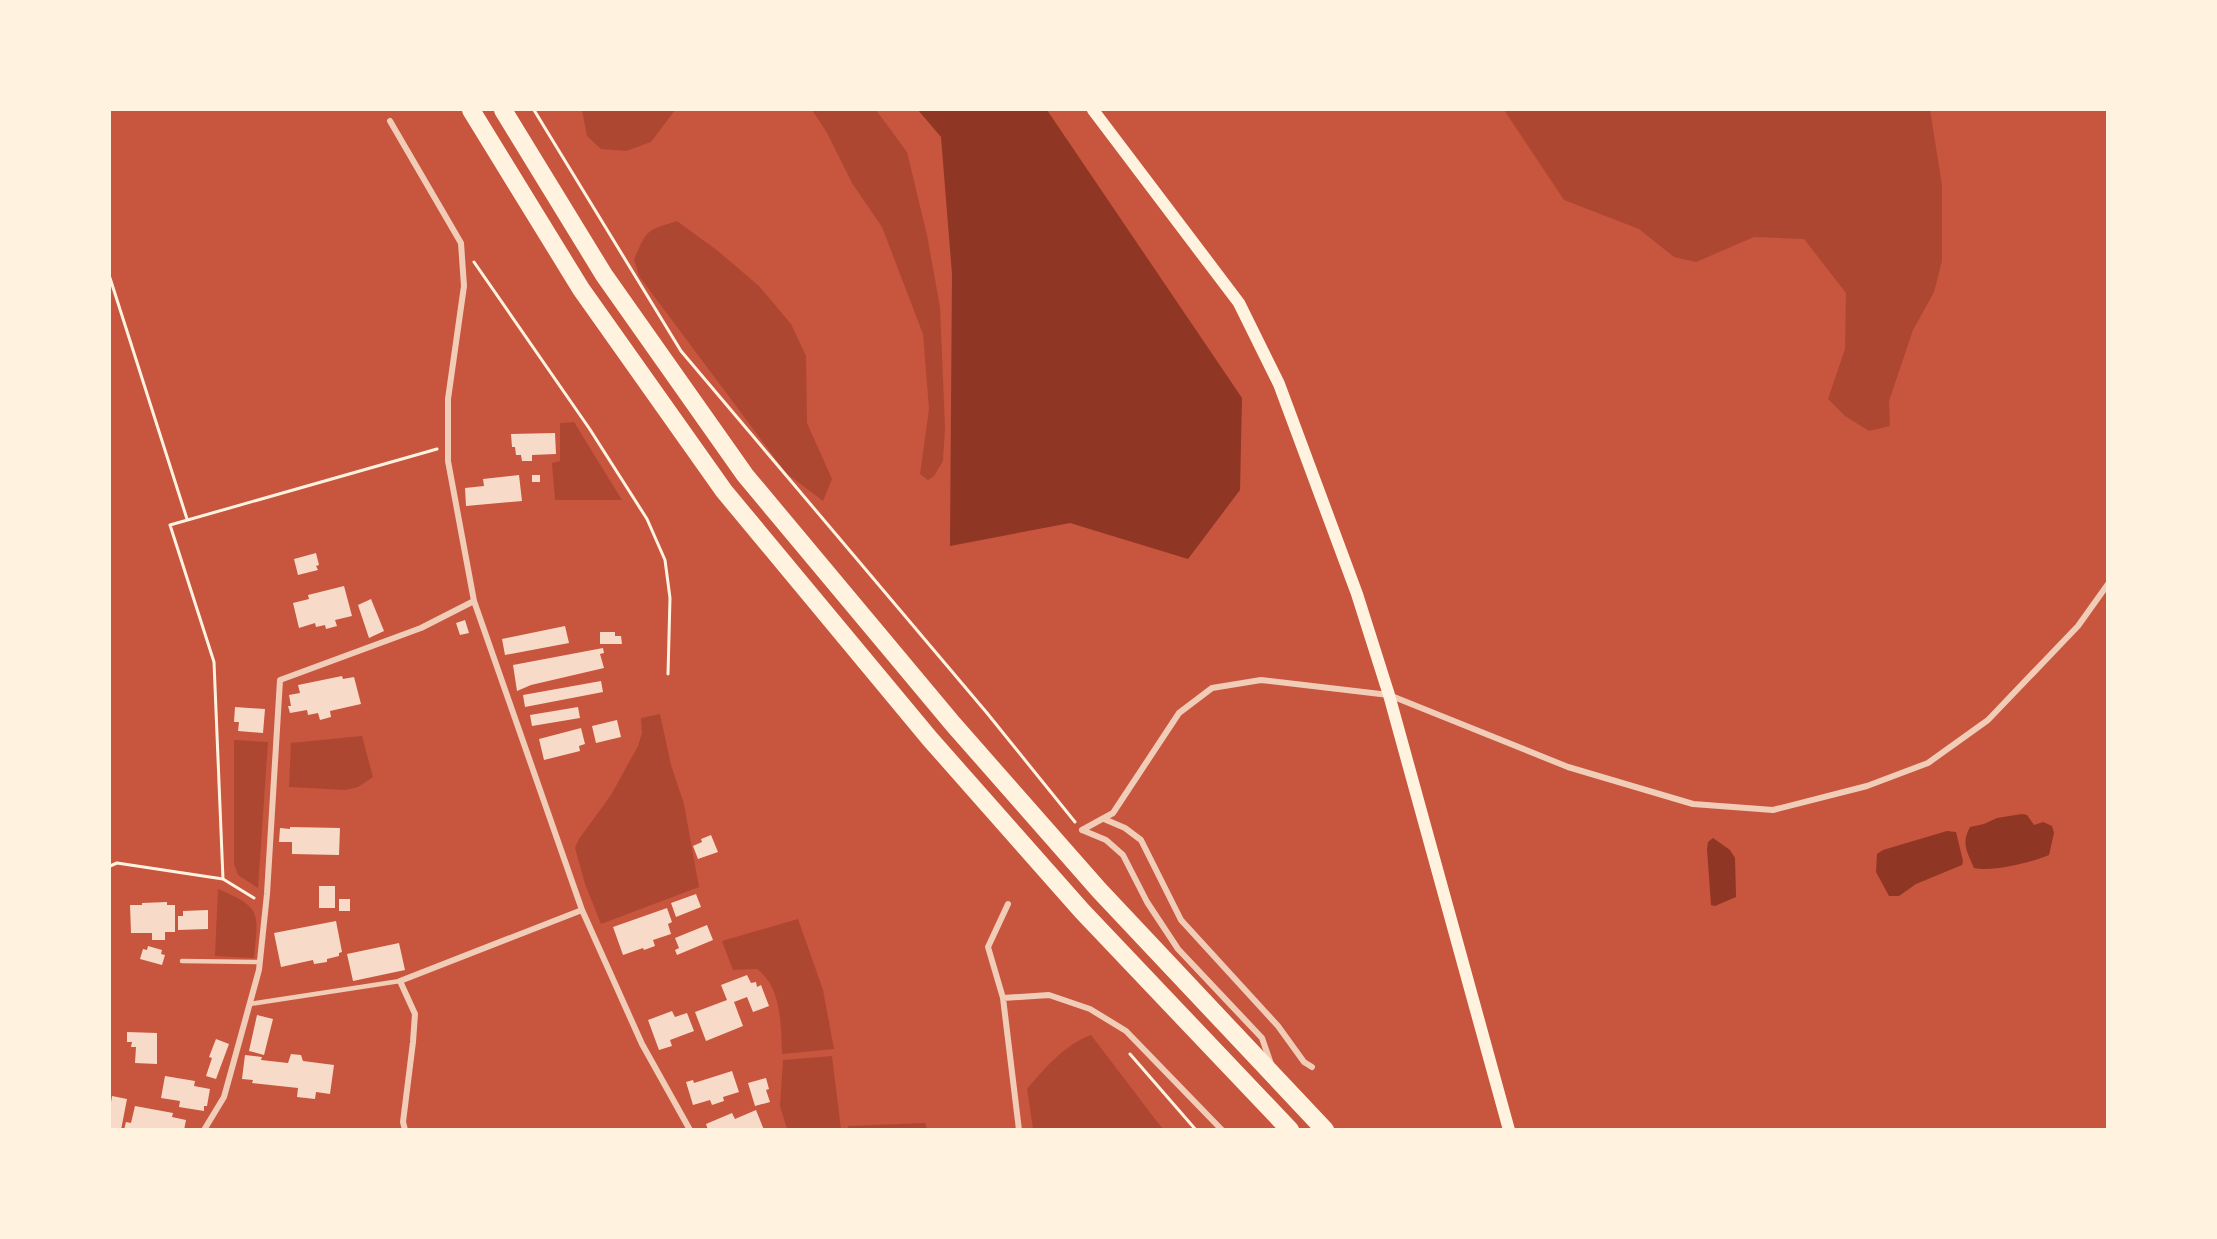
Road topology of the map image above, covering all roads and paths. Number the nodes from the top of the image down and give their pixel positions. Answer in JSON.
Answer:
{"nodes":[{"id":1,"x":471,"y":110,"type":"edge"},
{"id":2,"x":503,"y":110,"type":"edge"},
{"id":3,"x":534,"y":110,"type":"edge"},
{"id":4,"x":1093,"y":110,"type":"edge"},
{"id":5,"x":390,"y":121,"type":"dead end"},
{"id":6,"x":461,"y":243,"type":"junction"},
{"id":7,"x":110,"y":278,"type":"edge"},
{"id":8,"x":448,"y":446,"type":"junction"},
{"id":9,"x":188,"y":519,"type":"junction"},
{"id":10,"x":2108,"y":584,"type":"edge"},
{"id":11,"x":474,"y":601,"type":"junction"},
{"id":12,"x":668,"y":674,"type":"dead end"},
{"id":13,"x":1389,"y":695,"type":"junction"},
{"id":14,"x":1104,"y":819,"type":"junction"},
{"id":15,"x":1082,"y":830,"type":"junction"},
{"id":16,"x":110,"y":866,"type":"edge"},
{"id":17,"x":223,"y":879,"type":"junction"},
{"id":18,"x":1008,"y":904,"type":"dead end"},
{"id":19,"x":266,"y":905,"type":"junction"},
{"id":20,"x":582,"y":910,"type":"junction"},
{"id":21,"x":182,"y":961,"type":"dead end"},
{"id":22,"x":259,"y":962,"type":"junction"},
{"id":23,"x":400,"y":981,"type":"junction"},
{"id":24,"x":1003,"y":998,"type":"junction"},
{"id":25,"x":250,"y":1004,"type":"junction"},
{"id":26,"x":1128,"y":1052,"type":"dead end"},
{"id":27,"x":1312,"y":1067,"type":"dead end"},
{"id":28,"x":1275,"y":1077,"type":"junction"},
{"id":29,"x":204,"y":1130,"type":"edge"},
{"id":30,"x":405,"y":1130,"type":"edge"},
{"id":31,"x":690,"y":1130,"type":"edge"},
{"id":32,"x":1019,"y":1130,"type":"edge"},
{"id":33,"x":1196,"y":1130,"type":"edge"},
{"id":34,"x":1222,"y":1130,"type":"edge"},
{"id":35,"x":1290,"y":1130,"type":"edge"},
{"id":36,"x":1325,"y":1130,"type":"edge"},
{"id":37,"x":1509,"y":1130,"type":"edge"}],
"edges":[{"from":1,"to":35,"type":"highway"},
{"from":2,"to":28,"type":"highway"},
{"from":3,"to":15,"type":"path"},
{"from":4,"to":13,"type":"main road"},
{"from":5,"to":6,"type":"street"},
{"from":6,"to":8,"type":"street"},
{"from":6,"to":12,"type":"path"},
{"from":7,"to":9,"type":"path"},
{"from":8,"to":9,"type":"path"},
{"from":8,"to":11,"type":"street"},
{"from":9,"to":17,"type":"path"},
{"from":10,"to":13,"type":"street"},
{"from":11,"to":19,"type":"street"},
{"from":11,"to":20,"type":"street"},
{"from":13,"to":14,"type":"street"},
{"from":13,"to":37,"type":"main road"},
{"from":14,"to":15,"type":"street"},
{"from":14,"to":27,"type":"street"},
{"from":15,"to":28,"type":"street"},
{"from":16,"to":17,"type":"path"},
{"from":17,"to":19,"type":"path"},
{"from":18,"to":24,"type":"street"},
{"from":19,"to":22,"type":"street"},
{"from":20,"to":23,"type":"street"},
{"from":20,"to":31,"type":"street"},
{"from":21,"to":22,"type":"lane"},
{"from":22,"to":25,"type":"street"},
{"from":23,"to":25,"type":"lane"},
{"from":23,"to":30,"type":"street"},
{"from":24,"to":32,"type":"street"},
{"from":24,"to":34,"type":"street"},
{"from":25,"to":29,"type":"street"},
{"from":26,"to":33,"type":"path"},
{"from":28,"to":36,"type":"highway"}]}
